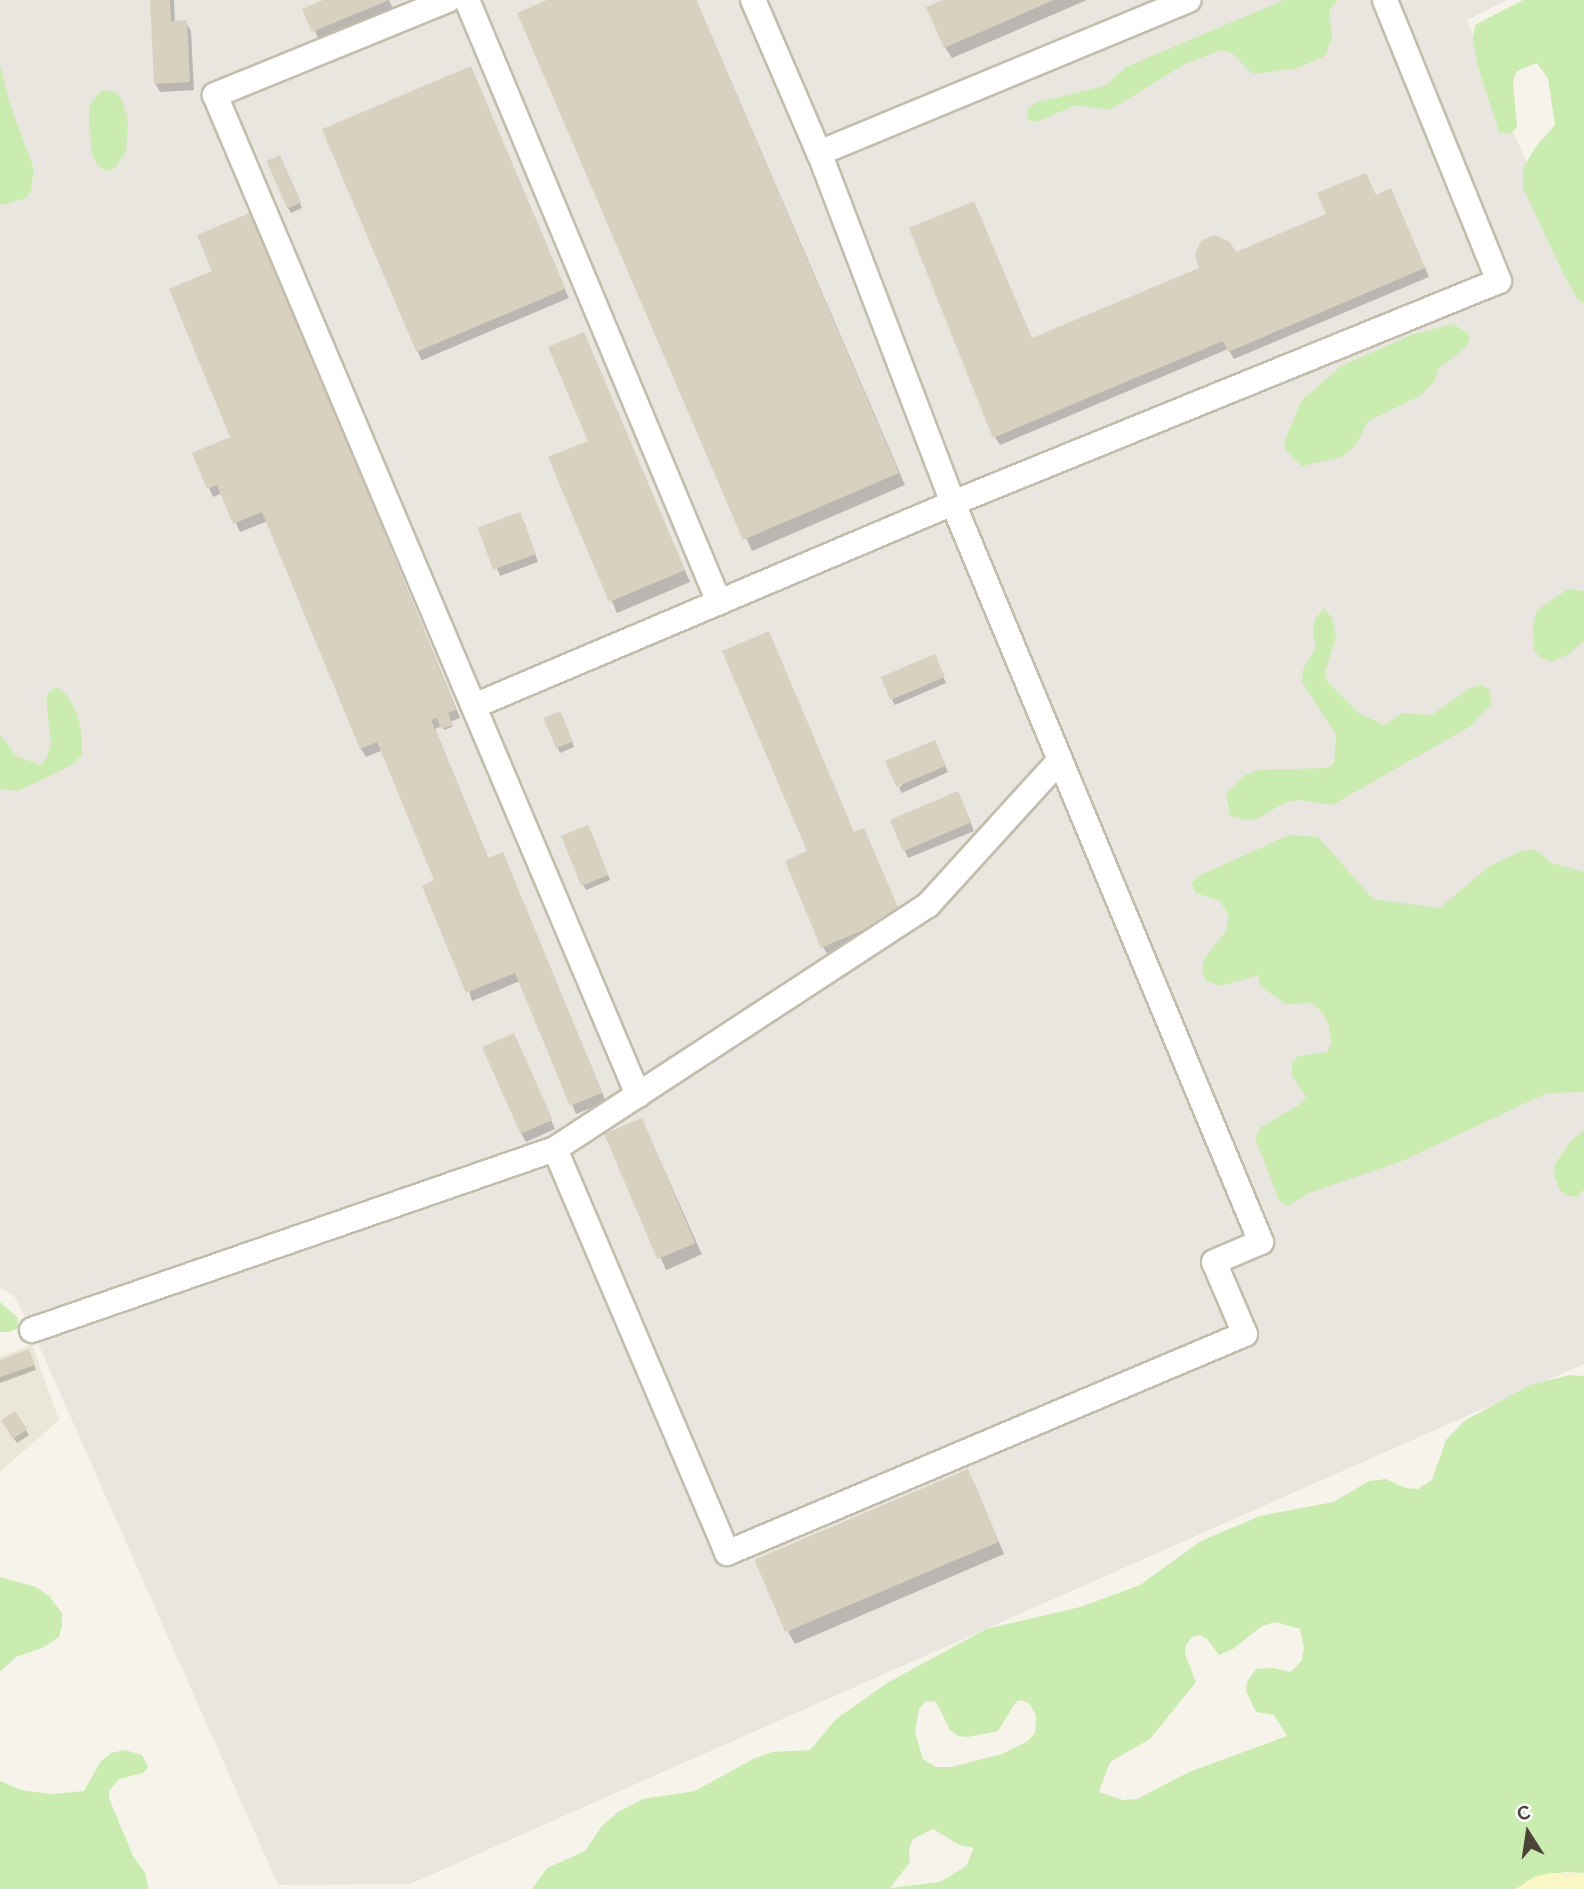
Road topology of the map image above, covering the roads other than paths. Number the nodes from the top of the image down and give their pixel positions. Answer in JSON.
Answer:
{"nodes":[{"id":1,"x":448,"y":0,"type":"edge"},
{"id":2,"x":467,"y":0,"type":"edge"},
{"id":3,"x":753,"y":0,"type":"edge"},
{"id":4,"x":1189,"y":0,"type":"edge"},
{"id":5,"x":1385,"y":0,"type":"edge"},
{"id":6,"x":819,"y":153,"type":"junction"},
{"id":7,"x":953,"y":503,"type":"junction"},
{"id":8,"x":719,"y":602,"type":"junction"},
{"id":9,"x":474,"y":706,"type":"junction"},
{"id":10,"x":1060,"y":760,"type":"junction"},
{"id":11,"x":638,"y":1096,"type":"junction"},
{"id":12,"x":555,"y":1149,"type":"junction"},
{"id":13,"x":32,"y":1330,"type":"dead end"}],
"edges":[{"from":1,"to":9,"type":"lane"},
{"from":2,"to":8,"type":"lane"},
{"from":3,"to":6,"type":"lane"},
{"from":4,"to":6,"type":"lane"},
{"from":5,"to":7,"type":"lane"},
{"from":6,"to":7,"type":"lane"},
{"from":7,"to":8,"type":"lane"},
{"from":7,"to":10,"type":"lane"},
{"from":8,"to":9,"type":"lane"},
{"from":9,"to":11,"type":"lane"},
{"from":10,"to":11,"type":"lane"},
{"from":10,"to":12,"type":"lane"},
{"from":11,"to":12,"type":"lane"},
{"from":12,"to":13,"type":"lane"}]}
